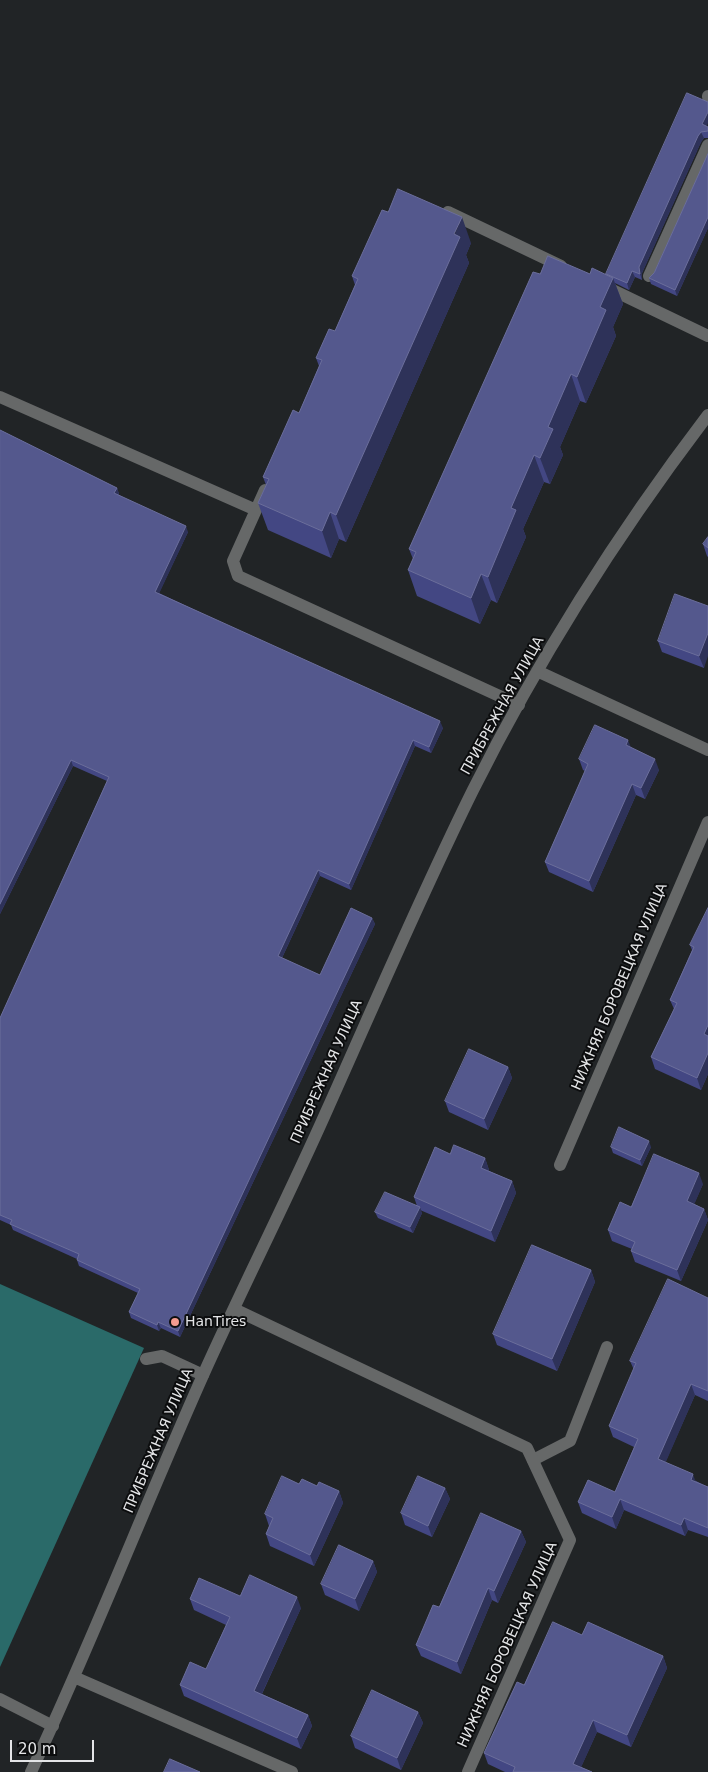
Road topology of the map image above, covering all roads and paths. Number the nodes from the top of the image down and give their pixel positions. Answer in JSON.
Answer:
{"nodes":[{"id":1,"x":708,"y":145,"type":"edge"},
{"id":2,"x":438,"y":207,"type":"edge"},
{"id":3,"x":573,"y":272,"type":"edge"},
{"id":4,"x":650,"y":276,"type":"edge"},
{"id":5,"x":591,"y":280,"type":"edge"},
{"id":6,"x":708,"y":336,"type":"edge"},
{"id":7,"x":0,"y":397,"type":"edge"},
{"id":8,"x":708,"y":416,"type":"edge"},
{"id":9,"x":268,"y":483,"type":"edge"},
{"id":10,"x":256,"y":510,"type":"junction"},
{"id":11,"x":538,"y":671,"type":"junction"},
{"id":12,"x":519,"y":705,"type":"junction"},
{"id":13,"x":708,"y":750,"type":"edge"},
{"id":14,"x":708,"y":822,"type":"edge"},
{"id":15,"x":560,"y":1165,"type":"dead end"},
{"id":16,"x":234,"y":1309,"type":"junction"},
{"id":17,"x":607,"y":1347,"type":"dead end"},
{"id":18,"x":146,"y":1359,"type":"dead end"},
{"id":19,"x":204,"y":1375,"type":"junction"},
{"id":20,"x":530,"y":1454,"type":"junction"},
{"id":21,"x":74,"y":1677,"type":"junction"},
{"id":22,"x":0,"y":1699,"type":"edge"},
{"id":23,"x":53,"y":1726,"type":"junction"},
{"id":24,"x":31,"y":1772,"type":"edge"},
{"id":25,"x":292,"y":1772,"type":"edge"},
{"id":26,"x":468,"y":1772,"type":"edge"}],
"edges":[{"from":1,"to":4,"type":"street"},
{"from":2,"to":3,"type":"street"},
{"from":5,"to":6,"type":"street"},
{"from":7,"to":10,"type":"street"},
{"from":8,"to":11,"type":"street","name":"ПРИБРЕЖНАЯ УЛИЦА"},
{"from":9,"to":10,"type":"street"},
{"from":10,"to":12,"type":"street"},
{"from":11,"to":12,"type":"street","name":"ПРИБРЕЖНАЯ УЛИЦА"},
{"from":11,"to":13,"type":"street"},
{"from":12,"to":16,"type":"street","name":"ПРИБРЕЖНАЯ УЛИЦА"},
{"from":14,"to":15,"type":"street","name":"НИЖНЯЯ БОРОВЕЦКАЯ УЛИЦА"},
{"from":16,"to":19,"type":"street","name":"ПРИБРЕЖНАЯ УЛИЦА"},
{"from":16,"to":20,"type":"street"},
{"from":17,"to":20,"type":"street"},
{"from":18,"to":19,"type":"street"},
{"from":19,"to":21,"type":"street","name":"ПРИБРЕЖНАЯ УЛИЦА"},
{"from":20,"to":26,"type":"street","name":"НИЖНЯЯ БОРОВЕЦКАЯ УЛИЦА"},
{"from":21,"to":23,"type":"street","name":"ПРИБРЕЖНАЯ УЛИЦА"},
{"from":21,"to":25,"type":"street"},
{"from":22,"to":23,"type":"street"},
{"from":23,"to":24,"type":"street","name":"ПРИБРЕЖНАЯ УЛИЦА"}]}
